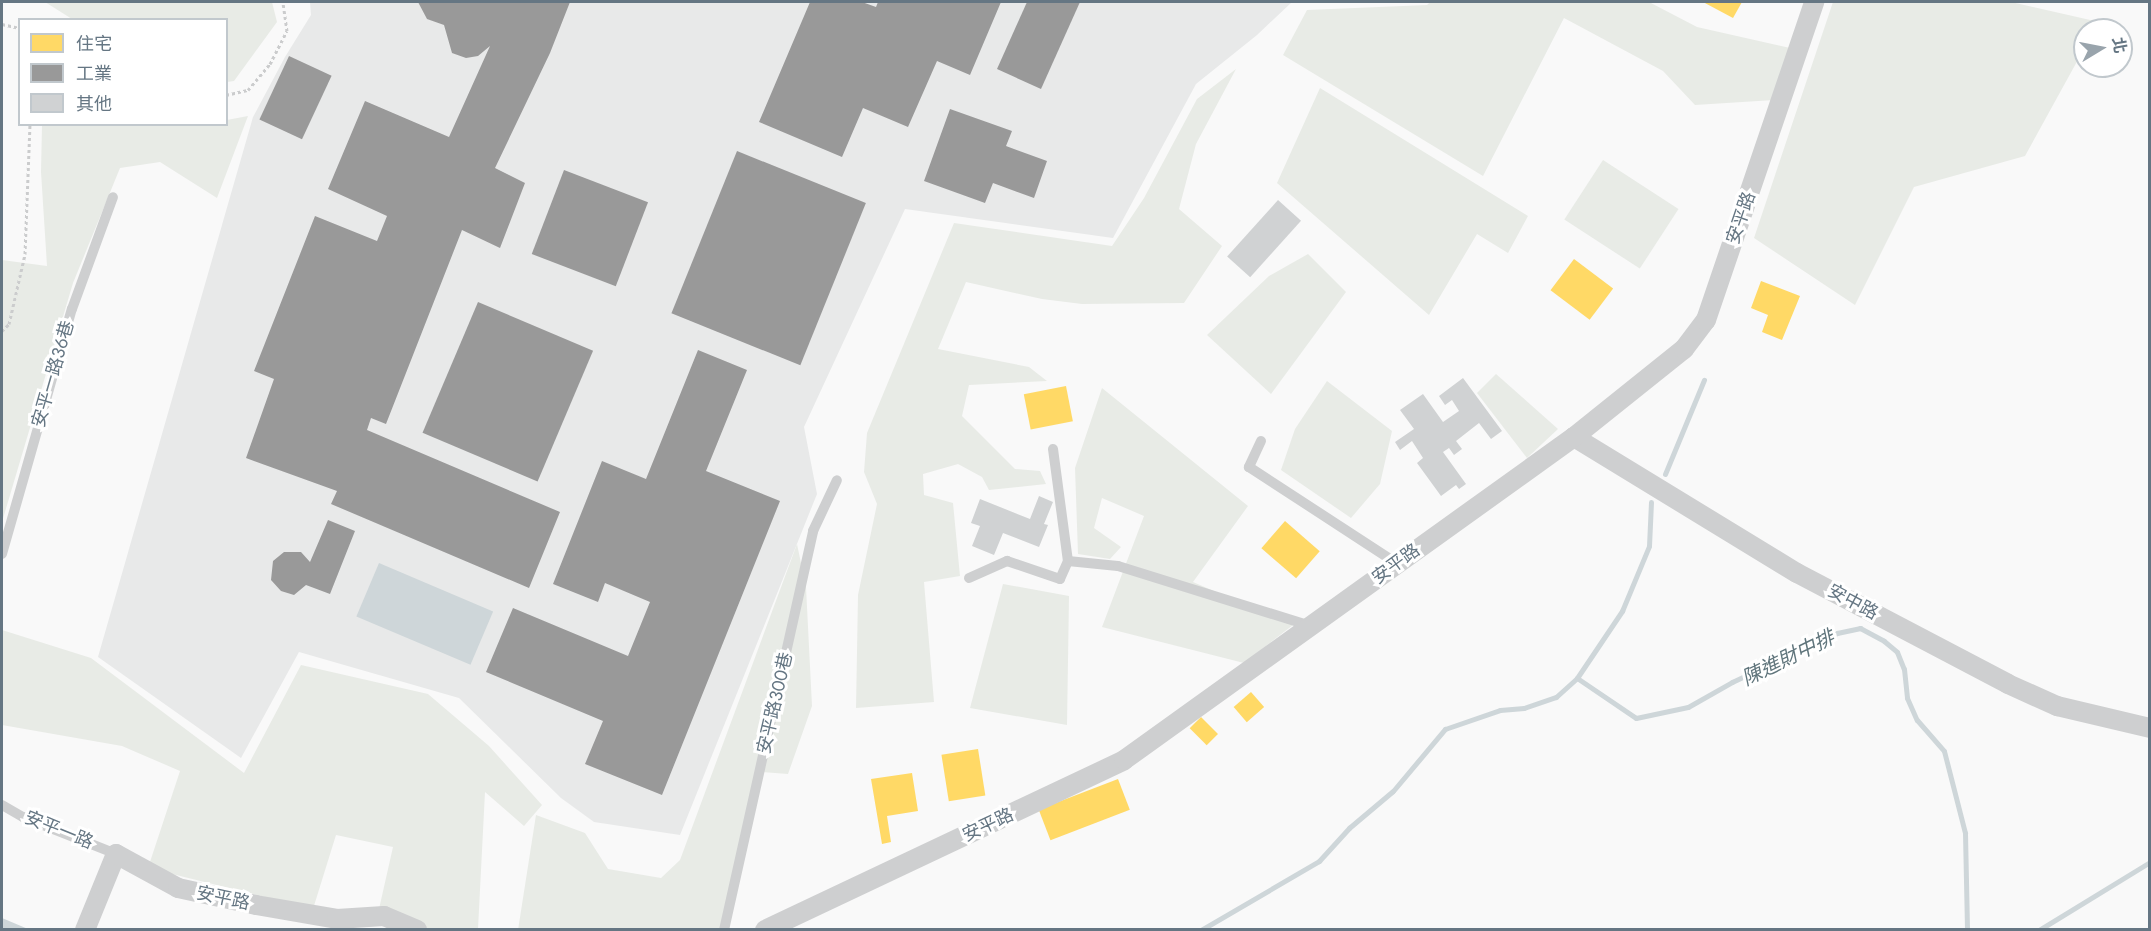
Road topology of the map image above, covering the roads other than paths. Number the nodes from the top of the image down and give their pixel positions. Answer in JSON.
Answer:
{"nodes":[{"id":1,"x":1814,"y":2,"type":"edge"},
{"id":2,"x":113,"y":198,"type":"dead end"},
{"id":3,"x":1574,"y":437,"type":"junction"},
{"id":4,"x":1261,"y":441,"type":"dead end"},
{"id":5,"x":1053,"y":449,"type":"dead end"},
{"id":6,"x":837,"y":480,"type":"dead end"},
{"id":7,"x":2,"y":554,"type":"edge"},
{"id":8,"x":1068,"y":561,"type":"junction"},
{"id":9,"x":1398,"y":564,"type":"junction"},
{"id":10,"x":969,"y":578,"type":"dead end"},
{"id":11,"x":1311,"y":626,"type":"junction"},
{"id":12,"x":2150,"y":728,"type":"edge"},
{"id":13,"x":2,"y":805,"type":"edge"},
{"id":14,"x":116,"y":854,"type":"junction"},
{"id":15,"x":85,"y":930,"type":"edge"},
{"id":16,"x":417,"y":930,"type":"edge"},
{"id":17,"x":724,"y":930,"type":"edge"},
{"id":18,"x":765,"y":930,"type":"edge"}],
"edges":[{"from":1,"to":3,"type":"street","name":"安平路"},
{"from":2,"to":7,"type":"lane","name":"安平一路36巷"},
{"from":3,"to":9,"type":"street","name":"安平路"},
{"from":3,"to":12,"type":"street","name":"安中路"},
{"from":4,"to":9,"type":"lane"},
{"from":5,"to":8,"type":"lane"},
{"from":6,"to":17,"type":"lane","name":"安平路300巷"},
{"from":8,"to":10,"type":"lane"},
{"from":8,"to":11,"type":"lane"},
{"from":9,"to":11,"type":"street","name":"安平路"},
{"from":11,"to":18,"type":"street","name":"安平路"},
{"from":13,"to":14,"type":"lane","name":"安平一路"},
{"from":14,"to":15,"type":"street"},
{"from":14,"to":16,"type":"street","name":"安平路"}]}
